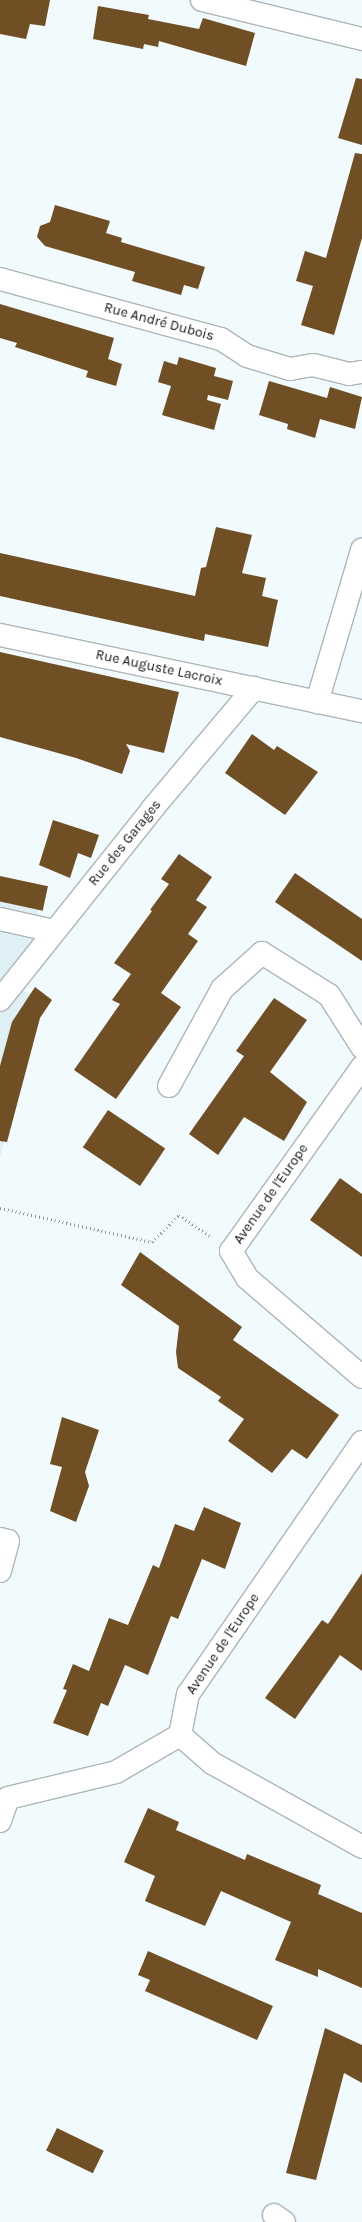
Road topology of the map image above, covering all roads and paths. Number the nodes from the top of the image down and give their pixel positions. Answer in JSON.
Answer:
{"nodes":[{"id":1,"x":202,"y":0,"type":"edge"},
{"id":2,"x":362,"y":39,"type":"edge"},
{"id":3,"x":0,"y":279,"type":"edge"},
{"id":4,"x":362,"y":372,"type":"edge"},
{"id":5,"x":362,"y":550,"type":"edge"},
{"id":6,"x":0,"y":635,"type":"edge"},
{"id":7,"x":254,"y":688,"type":"junction"},
{"id":8,"x":317,"y":702,"type":"junction"},
{"id":9,"x":362,"y":711,"type":"edge"},
{"id":10,"x":0,"y":919,"type":"edge"},
{"id":11,"x":54,"y":931,"type":"junction"},
{"id":12,"x":0,"y":1000,"type":"edge"},
{"id":13,"x":362,"y":1048,"type":"edge"},
{"id":14,"x":362,"y":1067,"type":"edge"},
{"id":15,"x":169,"y":1086,"type":"dead end"},
{"id":16,"x":0,"y":1208,"type":"edge"},
{"id":17,"x":231,"y":1251,"type":"junction"},
{"id":18,"x":362,"y":1377,"type":"edge"},
{"id":19,"x":362,"y":1442,"type":"edge"},
{"id":20,"x":0,"y":1539,"type":"edge"},
{"id":21,"x":0,"y":1571,"type":"edge"},
{"id":22,"x":180,"y":1735,"type":"junction"},
{"id":23,"x":0,"y":1821,"type":"edge"},
{"id":24,"x":362,"y":1847,"type":"edge"}],
"edges":[{"from":1,"to":2,"type":"street"},
{"from":3,"to":4,"type":"street","name":"Rue André Dubois"},
{"from":5,"to":8,"type":"street"},
{"from":6,"to":7,"type":"street","name":"Rue Auguste Lacroix"},
{"from":7,"to":8,"type":"street","name":"Rue Auguste Lacroix"},
{"from":7,"to":11,"type":"street","name":"Rue des Garages"},
{"from":8,"to":9,"type":"street","name":"Rue Auguste Lacroix"},
{"from":10,"to":11,"type":"street"},
{"from":11,"to":12,"type":"street","name":"Rue des Garages"},
{"from":13,"to":15,"type":"street"},
{"from":14,"to":17,"type":"street","name":"Avenue de l'Europe"},
{"from":16,"to":17,"type":"path"},
{"from":17,"to":18,"type":"street","name":"Avenue de l'Europe"},
{"from":19,"to":22,"type":"street","name":"Avenue de l'Europe"},
{"from":20,"to":21,"type":"street"},
{"from":22,"to":23,"type":"street"},
{"from":22,"to":24,"type":"street"}]}
